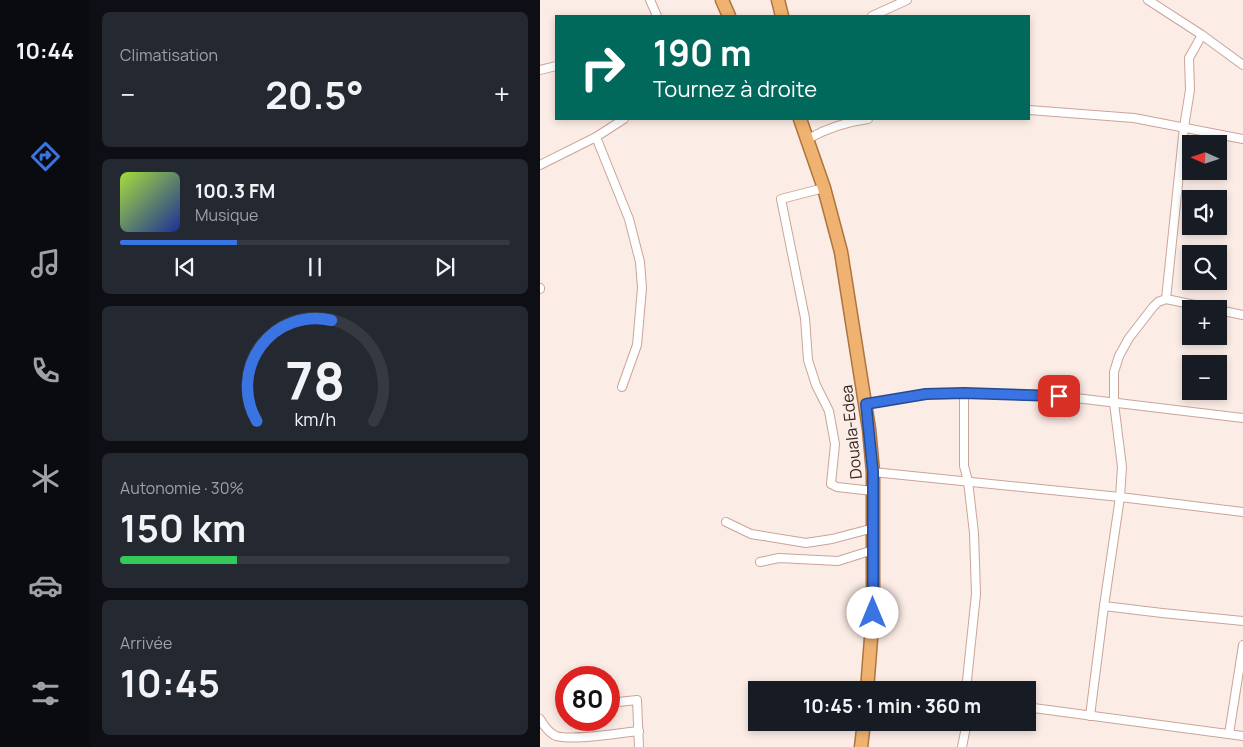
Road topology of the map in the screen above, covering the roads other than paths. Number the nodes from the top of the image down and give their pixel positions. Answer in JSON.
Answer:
{"nodes":[{"id":1,"x":650,"y":0,"type":"edge"},
{"id":2,"x":722,"y":0,"type":"edge"},
{"id":3,"x":778,"y":0,"type":"edge"},
{"id":4,"x":907,"y":0,"type":"edge"},
{"id":5,"x":1148,"y":0,"type":"edge"},
{"id":6,"x":658,"y":15,"type":"edge"},
{"id":7,"x":729,"y":15,"type":"edge"},
{"id":8,"x":782,"y":15,"type":"edge"},
{"id":9,"x":874,"y":15,"type":"edge"},
{"id":10,"x":1202,"y":35,"type":"junction"},
{"id":11,"x":1243,"y":65,"type":"edge"},
{"id":12,"x":555,"y":66,"type":"edge"},
{"id":13,"x":540,"y":70,"type":"edge"},
{"id":14,"x":1030,"y":110,"type":"edge"},
{"id":15,"x":622,"y":120,"type":"edge"},
{"id":16,"x":800,"y":120,"type":"edge"},
{"id":17,"x":861,"y":120,"type":"edge"},
{"id":18,"x":1184,"y":127,"type":"junction"},
{"id":19,"x":596,"y":136,"type":"junction"},
{"id":20,"x":808,"y":139,"type":"junction"},
{"id":21,"x":1243,"y":139,"type":"edge"},
{"id":22,"x":540,"y":165,"type":"edge"},
{"id":23,"x":824,"y":188,"type":"junction"},
{"id":24,"x":1166,"y":299,"type":"junction"},
{"id":25,"x":1182,"y":302,"type":"edge"},
{"id":26,"x":1227,"y":312,"type":"edge"},
{"id":27,"x":1243,"y":315,"type":"edge"},
{"id":28,"x":622,"y":387,"type":"dead end"},
{"id":29,"x":964,"y":393,"type":"junction"},
{"id":30,"x":1114,"y":403,"type":"junction"},
{"id":31,"x":866,"y":404,"type":"junction"},
{"id":32,"x":1243,"y":418,"type":"edge"},
{"id":33,"x":873,"y":472,"type":"junction"},
{"id":34,"x":968,"y":481,"type":"junction"},
{"id":35,"x":873,"y":491,"type":"junction"},
{"id":36,"x":1120,"y":497,"type":"junction"},
{"id":37,"x":1243,"y":512,"type":"edge"},
{"id":38,"x":726,"y":522,"type":"dead end"},
{"id":39,"x":874,"y":528,"type":"junction"},
{"id":40,"x":873,"y":550,"type":"junction"},
{"id":41,"x":760,"y":562,"type":"dead end"},
{"id":42,"x":1104,"y":606,"type":"junction"},
{"id":43,"x":1243,"y":621,"type":"edge"},
{"id":44,"x":1243,"y":645,"type":"edge"},
{"id":45,"x":868,"y":681,"type":"edge"},
{"id":46,"x":967,"y":681,"type":"edge"},
{"id":47,"x":620,"y":702,"type":"edge"},
{"id":48,"x":1036,"y":708,"type":"edge"},
{"id":49,"x":1090,"y":716,"type":"junction"},
{"id":50,"x":540,"y":719,"type":"edge"},
{"id":51,"x":639,"y":731,"type":"junction"},
{"id":52,"x":863,"y":731,"type":"edge"},
{"id":53,"x":965,"y":731,"type":"edge"},
{"id":54,"x":1229,"y":734,"type":"junction"},
{"id":55,"x":1243,"y":736,"type":"edge"},
{"id":56,"x":639,"y":747,"type":"edge"},
{"id":57,"x":861,"y":747,"type":"edge"},
{"id":58,"x":962,"y":747,"type":"edge"}],
"edges":[{"from":1,"to":6,"type":"street"},
{"from":2,"to":7,"type":"highway"},
{"from":3,"to":8,"type":"highway"},
{"from":4,"to":9,"type":"street"},
{"from":5,"to":10,"type":"street"},
{"from":10,"to":11,"type":"street"},
{"from":10,"to":18,"type":"street"},
{"from":12,"to":13,"type":"street"},
{"from":14,"to":18,"type":"street"},
{"from":15,"to":19,"type":"street"},
{"from":16,"to":20,"type":"highway","name":"Douala-Edea"},
{"from":17,"to":20,"type":"street"},
{"from":18,"to":21,"type":"street"},
{"from":18,"to":24,"type":"street"},
{"from":19,"to":22,"type":"street"},
{"from":19,"to":28,"type":"street"},
{"from":20,"to":23,"type":"highway","name":"Douala-Edea"},
{"from":23,"to":31,"type":"highway","name":"Douala-Edea"},
{"from":23,"to":35,"type":"street"},
{"from":24,"to":25,"type":"street"},
{"from":24,"to":30,"type":"street"},
{"from":26,"to":27,"type":"street"},
{"from":29,"to":30,"type":"street"},
{"from":29,"to":31,"type":"street"},
{"from":29,"to":34,"type":"street"},
{"from":30,"to":32,"type":"street"},
{"from":30,"to":36,"type":"street"},
{"from":31,"to":33,"type":"highway","name":"Douala-Edea"},
{"from":33,"to":34,"type":"street"},
{"from":33,"to":35,"type":"highway","name":"Douala-Edea"},
{"from":34,"to":36,"type":"street"},
{"from":34,"to":46,"type":"street"},
{"from":35,"to":39,"type":"highway","name":"Douala-Edea"},
{"from":36,"to":37,"type":"street"},
{"from":36,"to":42,"type":"street"},
{"from":38,"to":39,"type":"street"},
{"from":39,"to":40,"type":"highway","name":"Douala-Edea"},
{"from":40,"to":41,"type":"street"},
{"from":40,"to":45,"type":"highway","name":"Douala-Edea"},
{"from":42,"to":43,"type":"street"},
{"from":42,"to":49,"type":"street"},
{"from":44,"to":54,"type":"street"},
{"from":47,"to":51,"type":"street"},
{"from":48,"to":49,"type":"street"},
{"from":49,"to":54,"type":"street"},
{"from":50,"to":51,"type":"street"},
{"from":51,"to":56,"type":"street"},
{"from":52,"to":57,"type":"highway"},
{"from":53,"to":58,"type":"street"},
{"from":54,"to":55,"type":"street"}]}
